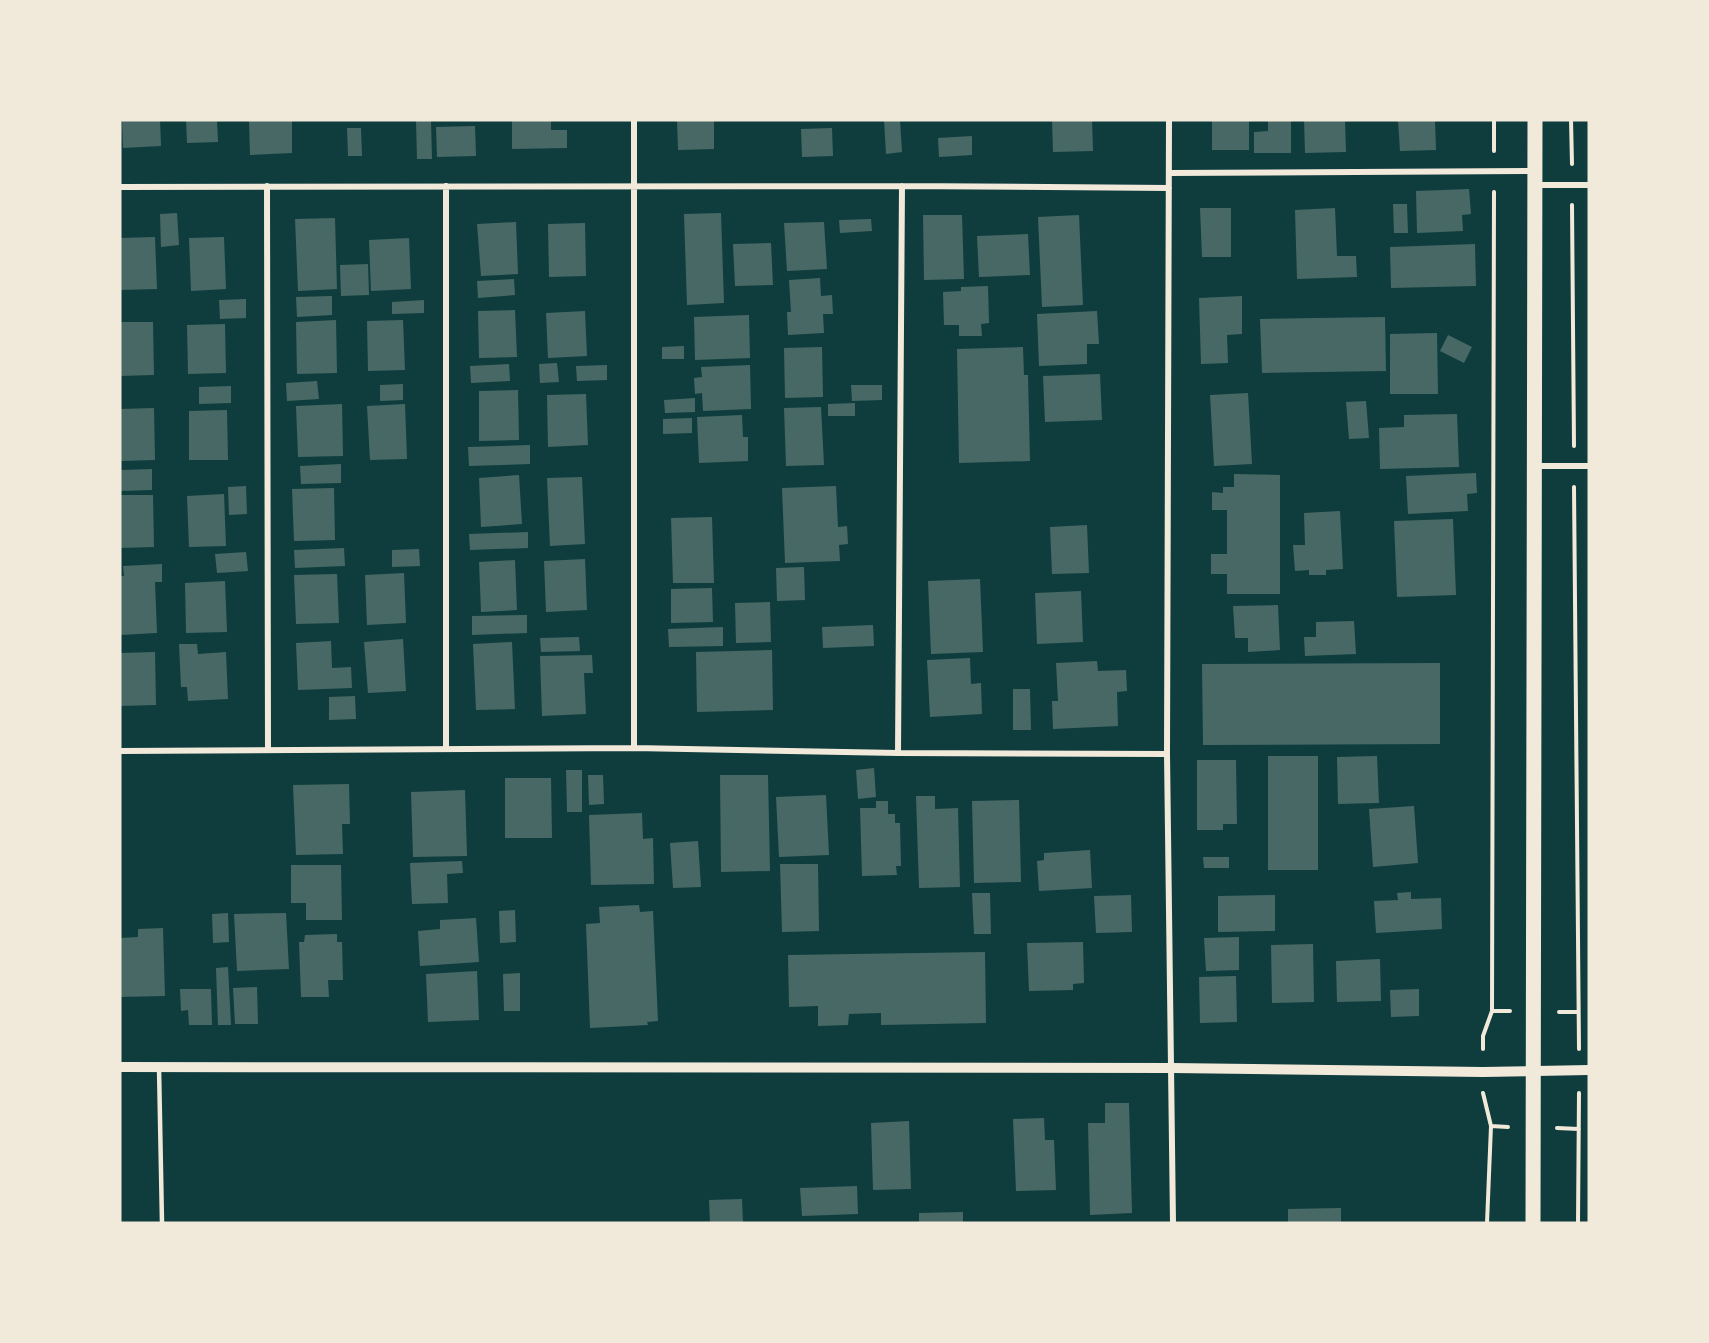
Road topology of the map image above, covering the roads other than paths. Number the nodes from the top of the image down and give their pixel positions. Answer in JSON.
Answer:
{"nodes":[{"id":1,"x":634,"y":120,"type":"edge"},
{"id":2,"x":1169,"y":120,"type":"edge"},
{"id":3,"x":1535,"y":120,"type":"edge"},
{"id":4,"x":1169,"y":173,"type":"junction"},
{"id":5,"x":1535,"y":178,"type":"junction"},
{"id":6,"x":1589,"y":185,"type":"edge"},
{"id":7,"x":267,"y":186,"type":"junction"},
{"id":8,"x":446,"y":186,"type":"junction"},
{"id":9,"x":634,"y":186,"type":"junction"},
{"id":10,"x":902,"y":186,"type":"junction"},
{"id":11,"x":120,"y":187,"type":"edge"},
{"id":12,"x":1169,"y":188,"type":"junction"},
{"id":13,"x":1534,"y":466,"type":"junction"},
{"id":14,"x":1589,"y":466,"type":"edge"},
{"id":15,"x":634,"y":748,"type":"junction"},
{"id":16,"x":268,"y":749,"type":"junction"},
{"id":17,"x":447,"y":749,"type":"junction"},
{"id":18,"x":120,"y":751,"type":"edge"},
{"id":19,"x":898,"y":753,"type":"junction"},
{"id":20,"x":1167,"y":754,"type":"junction"},
{"id":21,"x":120,"y":1067,"type":"edge"},
{"id":22,"x":159,"y":1067,"type":"junction"},
{"id":23,"x":1172,"y":1068,"type":"junction"},
{"id":24,"x":1584,"y":1070,"type":"edge"},
{"id":25,"x":1534,"y":1071,"type":"junction"},
{"id":26,"x":162,"y":1223,"type":"edge"},
{"id":27,"x":1173,"y":1223,"type":"edge"},
{"id":28,"x":1533,"y":1223,"type":"edge"}],
"edges":[{"from":1,"to":9,"type":"street"},
{"from":2,"to":4,"type":"street"},
{"from":3,"to":5,"type":"main road"},
{"from":4,"to":5,"type":"street"},
{"from":4,"to":12,"type":"street"},
{"from":5,"to":6,"type":"street"},
{"from":5,"to":13,"type":"main road"},
{"from":7,"to":8,"type":"street"},
{"from":7,"to":11,"type":"street"},
{"from":7,"to":16,"type":"street"},
{"from":8,"to":9,"type":"street"},
{"from":8,"to":17,"type":"street"},
{"from":9,"to":10,"type":"street"},
{"from":9,"to":15,"type":"street"},
{"from":10,"to":12,"type":"street"},
{"from":10,"to":19,"type":"street"},
{"from":12,"to":20,"type":"street"},
{"from":13,"to":14,"type":"street"},
{"from":13,"to":25,"type":"main road"},
{"from":15,"to":17,"type":"street"},
{"from":15,"to":19,"type":"street"},
{"from":16,"to":17,"type":"street"},
{"from":16,"to":18,"type":"street"},
{"from":19,"to":20,"type":"street"},
{"from":20,"to":23,"type":"street"},
{"from":21,"to":22,"type":"street"},
{"from":22,"to":23,"type":"street"},
{"from":22,"to":26,"type":"lane"},
{"from":23,"to":25,"type":"street"},
{"from":23,"to":27,"type":"street"},
{"from":24,"to":25,"type":"street"},
{"from":25,"to":28,"type":"main road"}]}
